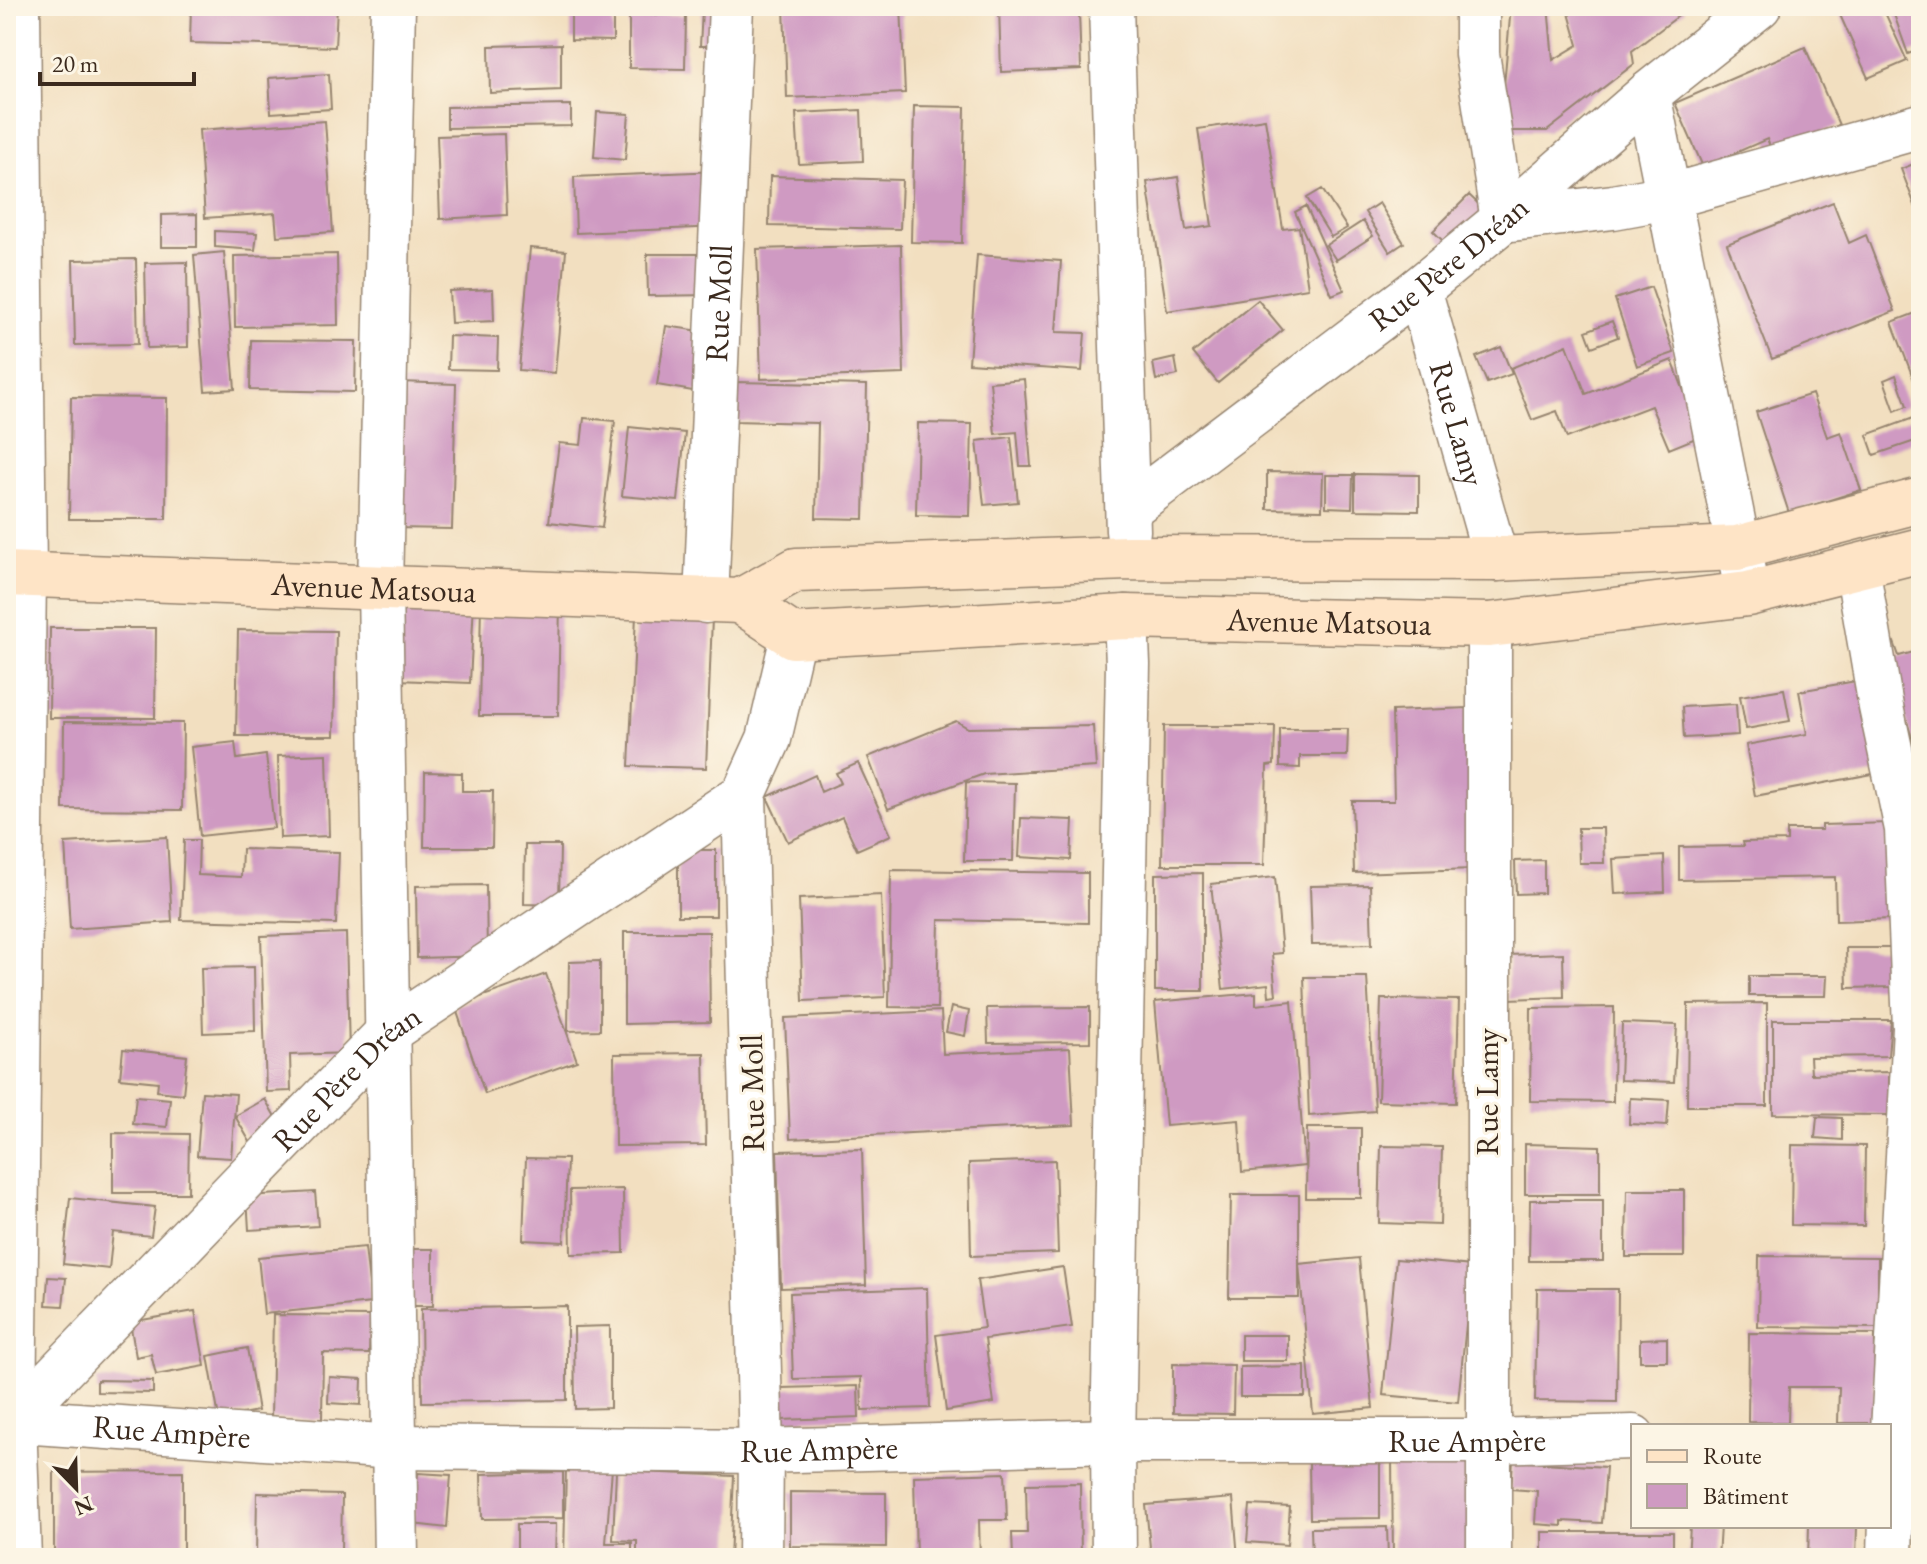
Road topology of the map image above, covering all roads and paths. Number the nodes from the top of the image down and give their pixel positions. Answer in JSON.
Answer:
{"nodes":[{"id":1,"x":18,"y":6,"type":"edge"},
{"id":2,"x":393,"y":6,"type":"edge"},
{"id":3,"x":731,"y":6,"type":"edge"},
{"id":4,"x":1111,"y":6,"type":"edge"},
{"id":5,"x":1477,"y":6,"type":"edge"},
{"id":6,"x":1759,"y":6,"type":"edge"},
{"id":7,"x":1648,"y":94,"type":"junction"},
{"id":8,"x":1921,"y":126,"type":"edge"},
{"id":9,"x":1668,"y":197,"type":"junction"},
{"id":10,"x":1503,"y":220,"type":"junction"},
{"id":11,"x":1419,"y":289,"type":"junction"},
{"id":12,"x":1921,"y":500,"type":"edge"},
{"id":13,"x":1128,"y":509,"type":"junction"},
{"id":14,"x":1737,"y":548,"type":"junction"},
{"id":15,"x":1921,"y":550,"type":"edge"},
{"id":16,"x":1128,"y":558,"type":"junction"},
{"id":17,"x":1496,"y":559,"type":"junction"},
{"id":18,"x":1857,"y":567,"type":"junction"},
{"id":19,"x":15,"y":574,"type":"edge"},
{"id":20,"x":380,"y":587,"type":"junction"},
{"id":21,"x":1748,"y":594,"type":"junction"},
{"id":22,"x":723,"y":601,"type":"junction"},
{"id":23,"x":1126,"y":617,"type":"junction"},
{"id":24,"x":1489,"y":625,"type":"junction"},
{"id":25,"x":793,"y":636,"type":"junction"},
{"id":26,"x":744,"y":794,"type":"junction"},
{"id":27,"x":389,"y":1031,"type":"junction"},
{"id":28,"x":9,"y":1422,"type":"edge"},
{"id":29,"x":1901,"y":1430,"type":"edge"},
{"id":30,"x":1631,"y":1437,"type":"edge"},
{"id":31,"x":1113,"y":1441,"type":"junction"},
{"id":32,"x":1488,"y":1441,"type":"junction"},
{"id":33,"x":395,"y":1447,"type":"junction"},
{"id":34,"x":761,"y":1451,"type":"junction"},
{"id":35,"x":19,"y":1558,"type":"edge"},
{"id":36,"x":396,"y":1558,"type":"edge"},
{"id":37,"x":760,"y":1558,"type":"edge"},
{"id":38,"x":1114,"y":1558,"type":"edge"},
{"id":39,"x":1489,"y":1558,"type":"edge"},
{"id":40,"x":1890,"y":1558,"type":"edge"}],
"edges":[{"from":1,"to":19,"type":"street"},
{"from":2,"to":20,"type":"street"},
{"from":3,"to":22,"type":"street","name":"Rue Moll"},
{"from":4,"to":13,"type":"street"},
{"from":5,"to":10,"type":"street"},
{"from":6,"to":7,"type":"street","name":"Rue Père Dréan"},
{"from":7,"to":9,"type":"street"},
{"from":7,"to":10,"type":"street","name":"Rue Père Dréan"},
{"from":8,"to":9,"type":"street"},
{"from":9,"to":10,"type":"street"},
{"from":9,"to":14,"type":"street"},
{"from":10,"to":11,"type":"street","name":"Rue Père Dréan"},
{"from":11,"to":13,"type":"street","name":"Rue Père Dréan"},
{"from":11,"to":17,"type":"street","name":"Rue Lamy"},
{"from":12,"to":14,"type":"street","name":"Avenue Matsoua"},
{"from":13,"to":16,"type":"street"},
{"from":14,"to":17,"type":"street","name":"Avenue Matsoua"},
{"from":14,"to":21,"type":"street"},
{"from":15,"to":18,"type":"street","name":"Avenue Matsoua"},
{"from":16,"to":17,"type":"street","name":"Avenue Matsoua"},
{"from":16,"to":22,"type":"street","name":"Avenue Matsoua"},
{"from":18,"to":21,"type":"street","name":"Avenue Matsoua"},
{"from":18,"to":29,"type":"street"},
{"from":19,"to":20,"type":"street","name":"Avenue Matsoua"},
{"from":19,"to":28,"type":"street"},
{"from":20,"to":22,"type":"street","name":"Avenue Matsoua"},
{"from":20,"to":27,"type":"street"},
{"from":21,"to":24,"type":"street","name":"Avenue Matsoua"},
{"from":22,"to":25,"type":"street"},
{"from":23,"to":24,"type":"street","name":"Avenue Matsoua"},
{"from":23,"to":25,"type":"street","name":"Avenue Matsoua"},
{"from":23,"to":31,"type":"street"},
{"from":24,"to":32,"type":"street","name":"Rue Lamy"},
{"from":25,"to":26,"type":"street","name":"Rue Moll"},
{"from":26,"to":27,"type":"street","name":"Rue Père Dréan"},
{"from":26,"to":34,"type":"street","name":"Rue Moll"},
{"from":27,"to":28,"type":"street","name":"Rue Père Dréan"},
{"from":27,"to":33,"type":"street"},
{"from":28,"to":33,"type":"street","name":"Rue Ampère"},
{"from":28,"to":35,"type":"street"},
{"from":29,"to":40,"type":"street"},
{"from":30,"to":32,"type":"street","name":"Rue Ampère"},
{"from":31,"to":32,"type":"street","name":"Rue Ampère"},
{"from":31,"to":34,"type":"street","name":"Rue Ampère"},
{"from":31,"to":38,"type":"street"},
{"from":32,"to":39,"type":"street","name":"Rue Lamy"},
{"from":33,"to":34,"type":"street","name":"Rue Ampère"},
{"from":33,"to":36,"type":"street"},
{"from":34,"to":37,"type":"street","name":"Rue Moll"}]}
